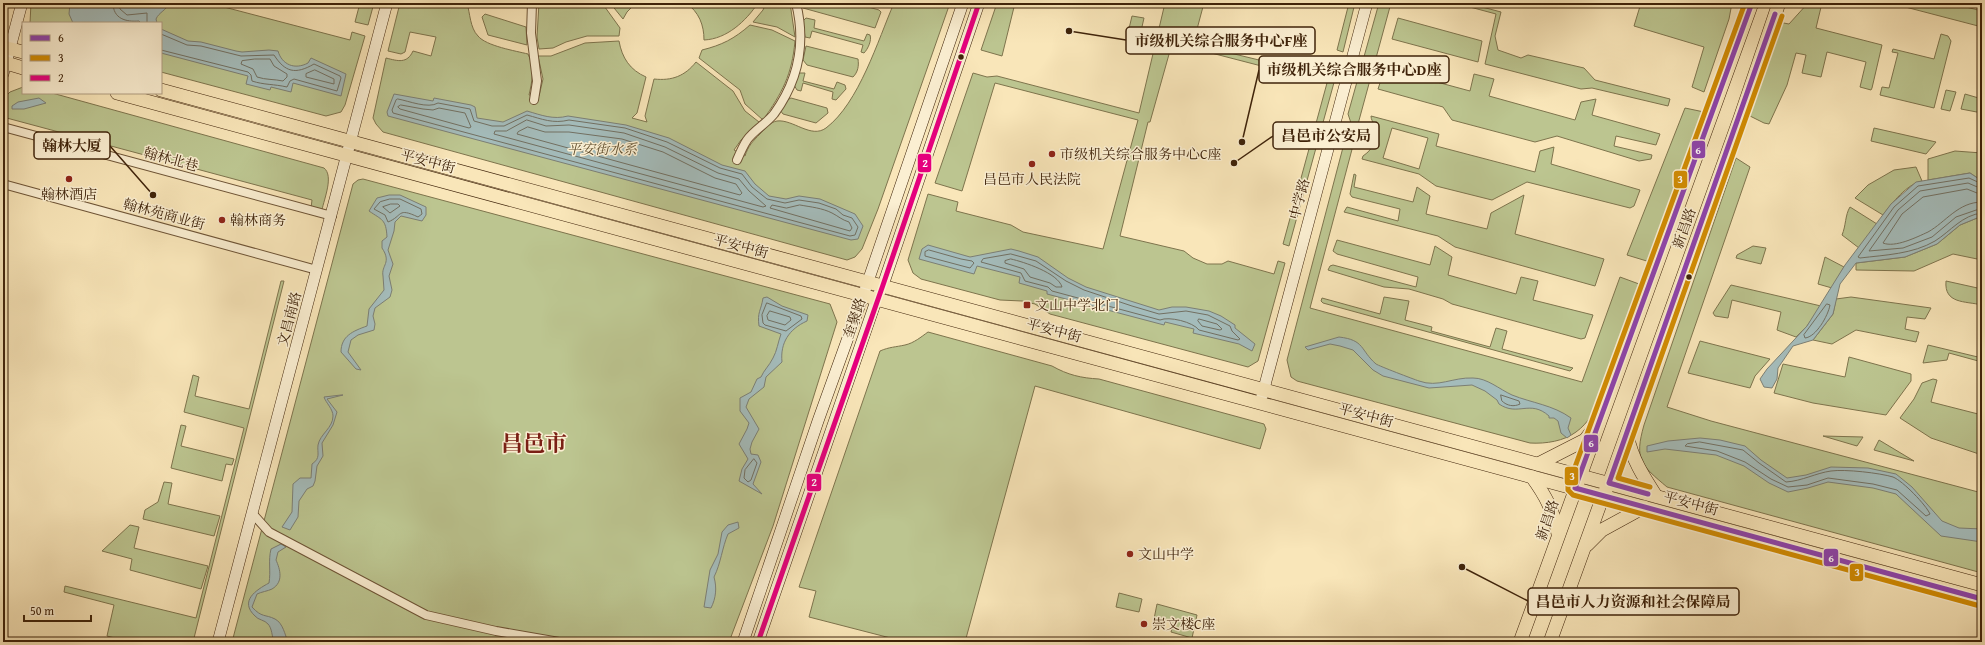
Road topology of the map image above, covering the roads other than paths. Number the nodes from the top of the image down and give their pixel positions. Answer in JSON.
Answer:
{"nodes":[{"id":1,"x":22,"y":3,"type":"edge"},
{"id":2,"x":387,"y":3,"type":"edge"},
{"id":3,"x":532,"y":3,"type":"edge"},
{"id":4,"x":796,"y":3,"type":"edge"},
{"id":5,"x":963,"y":3,"type":"edge"},
{"id":6,"x":979,"y":3,"type":"edge"},
{"id":7,"x":1367,"y":3,"type":"edge"},
{"id":8,"x":1752,"y":3,"type":"edge"},
{"id":9,"x":1778,"y":5,"type":"edge"},
{"id":10,"x":6,"y":48,"type":"edge"},
{"id":11,"x":22,"y":52,"type":"edge"},
{"id":12,"x":4,"y":66,"type":"edge"},
{"id":13,"x":22,"y":68,"type":"edge"},
{"id":14,"x":162,"y":90,"type":"edge"},
{"id":15,"x":121,"y":94,"type":"edge"},
{"id":16,"x":534,"y":100,"type":"dead end"},
{"id":17,"x":3,"y":127,"type":"edge"},
{"id":18,"x":351,"y":141,"type":"junction"},
{"id":19,"x":346,"y":155,"type":"junction"},
{"id":20,"x":737,"y":160,"type":"dead end"},
{"id":21,"x":3,"y":184,"type":"edge"},
{"id":22,"x":332,"y":216,"type":"junction"},
{"id":23,"x":318,"y":270,"type":"junction"},
{"id":24,"x":868,"y":281,"type":"junction"},
{"id":25,"x":883,"y":285,"type":"junction"},
{"id":26,"x":863,"y":296,"type":"junction"},
{"id":27,"x":877,"y":298,"type":"junction"},
{"id":28,"x":1264,"y":389,"type":"junction"},
{"id":29,"x":1259,"y":402,"type":"junction"},
{"id":30,"x":1601,"y":420,"type":"junction"},
{"id":31,"x":1626,"y":435,"type":"junction"},
{"id":32,"x":1538,"y":464,"type":"junction"},
{"id":33,"x":1580,"y":476,"type":"junction"},
{"id":34,"x":1532,"y":477,"type":"junction"},
{"id":35,"x":1609,"y":484,"type":"junction"},
{"id":36,"x":1575,"y":488,"type":"junction"},
{"id":37,"x":1603,"y":496,"type":"junction"},
{"id":38,"x":1656,"y":496,"type":"junction"},
{"id":39,"x":1644,"y":507,"type":"junction"},
{"id":40,"x":252,"y":513,"type":"junction"},
{"id":41,"x":1558,"y":535,"type":"junction"},
{"id":42,"x":1584,"y":548,"type":"junction"},
{"id":43,"x":1982,"y":585,"type":"edge"},
{"id":44,"x":1982,"y":599,"type":"edge"},
{"id":45,"x":218,"y":642,"type":"edge"},
{"id":46,"x":559,"y":642,"type":"edge"},
{"id":47,"x":744,"y":642,"type":"edge"},
{"id":48,"x":758,"y":642,"type":"edge"},
{"id":49,"x":1520,"y":642,"type":"edge"},
{"id":50,"x":1550,"y":642,"type":"edge"}],
"edges":[{"from":1,"to":10,"type":"main road"},
{"from":2,"to":18,"type":"main road","name":"文昌南路"},
{"from":3,"to":16,"type":"street"},
{"from":4,"to":20,"type":"street"},
{"from":5,"to":24,"type":"main road","name":"奎聚路"},
{"from":6,"to":25,"type":"main road","name":"奎聚路"},
{"from":7,"to":28,"type":"main road","name":"中学路"},
{"from":8,"to":30,"type":"main road","name":"新昌路"},
{"from":9,"to":31,"type":"main road","name":"新昌路"},
{"from":10,"to":11,"type":"main road"},
{"from":10,"to":12,"type":"main road"},
{"from":12,"to":13,"type":"main road"},
{"from":14,"to":18,"type":"main road","name":"平安中街"},
{"from":15,"to":19,"type":"main road","name":"平安中街"},
{"from":17,"to":22,"type":"street","name":"翰林北巷"},
{"from":18,"to":19,"type":"main road","name":"文昌南路"},
{"from":18,"to":24,"type":"main road","name":"平安中街"},
{"from":19,"to":22,"type":"main road","name":"文昌南路"},
{"from":19,"to":26,"type":"main road","name":"平安中街"},
{"from":21,"to":23,"type":"street","name":"翰林苑商业街"},
{"from":22,"to":23,"type":"main road","name":"文昌南路"},
{"from":23,"to":40,"type":"main road","name":"文昌南路"},
{"from":24,"to":25,"type":"main road","name":"平安中街"},
{"from":24,"to":26,"type":"main road","name":"奎聚路"},
{"from":25,"to":27,"type":"main road","name":"奎聚路"},
{"from":25,"to":28,"type":"main road","name":"平安中街"},
{"from":26,"to":27,"type":"main road","name":"平安中街"},
{"from":26,"to":47,"type":"main road","name":"奎聚路"},
{"from":27,"to":29,"type":"main road","name":"平安中街"},
{"from":27,"to":48,"type":"main road","name":"奎聚路"},
{"from":28,"to":29,"type":"main road","name":"中学路"},
{"from":28,"to":32,"type":"main road","name":"平安中街"},
{"from":29,"to":34,"type":"main road","name":"平安中街"},
{"from":30,"to":32,"type":"main road"},
{"from":30,"to":33,"type":"main road","name":"新昌路"},
{"from":31,"to":35,"type":"main road","name":"新昌路"},
{"from":31,"to":38,"type":"main road"},
{"from":32,"to":33,"type":"main road","name":"平安中街"},
{"from":33,"to":35,"type":"main road","name":"平安中街"},
{"from":33,"to":36,"type":"main road","name":"新昌路"},
{"from":34,"to":36,"type":"main road","name":"平安中街"},
{"from":34,"to":41,"type":"main road"},
{"from":35,"to":37,"type":"main road","name":"新昌路"},
{"from":35,"to":38,"type":"main road","name":"平安中街"},
{"from":36,"to":37,"type":"main road","name":"平安中街"},
{"from":36,"to":41,"type":"main road","name":"新昌路"},
{"from":37,"to":39,"type":"main road","name":"平安中街"},
{"from":37,"to":42,"type":"main road","name":"新昌路"},
{"from":38,"to":43,"type":"main road","name":"平安中街"},
{"from":39,"to":42,"type":"main road"},
{"from":39,"to":44,"type":"main road","name":"平安中街"},
{"from":40,"to":45,"type":"main road","name":"文昌南路"},
{"from":40,"to":46,"type":"street"},
{"from":41,"to":49,"type":"main road","name":"新昌路"},
{"from":42,"to":50,"type":"main road","name":"新昌路"}]}
